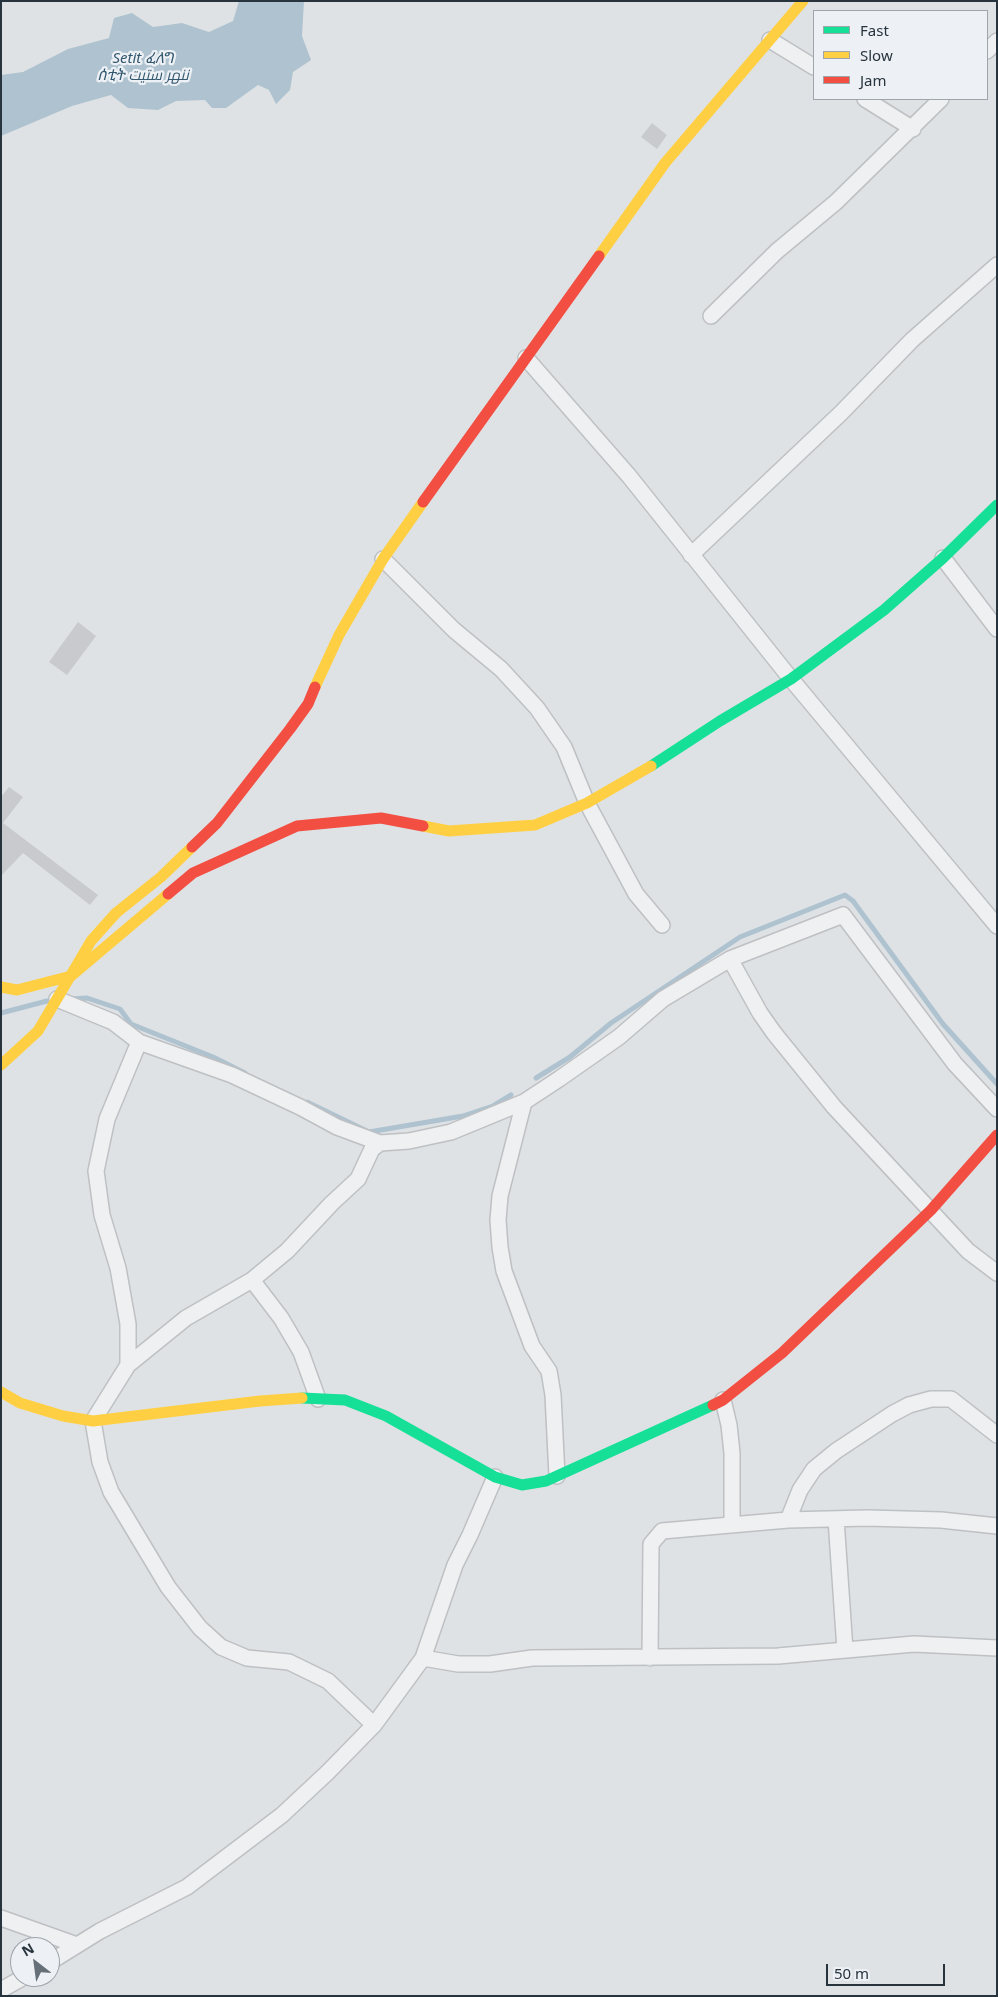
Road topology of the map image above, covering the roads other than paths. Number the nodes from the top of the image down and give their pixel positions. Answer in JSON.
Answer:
{"nodes":[{"id":1,"x":803,"y":1,"type":"edge"},
{"id":2,"x":770,"y":40,"type":"junction"},
{"id":3,"x":997,"y":41,"type":"edge"},
{"id":4,"x":988,"y":50,"type":"edge"},
{"id":5,"x":813,"y":66,"type":"edge"},
{"id":6,"x":867,"y":100,"type":"edge"},
{"id":7,"x":940,"y":100,"type":"edge"},
{"id":8,"x":913,"y":129,"type":"junction"},
{"id":9,"x":997,"y":265,"type":"edge"},
{"id":10,"x":711,"y":316,"type":"dead end"},
{"id":11,"x":526,"y":358,"type":"junction"},
{"id":12,"x":997,"y":505,"type":"edge"},
{"id":13,"x":691,"y":555,"type":"junction"},
{"id":14,"x":943,"y":558,"type":"junction"},
{"id":15,"x":383,"y":559,"type":"junction"},
{"id":16,"x":997,"y":629,"type":"edge"},
{"id":17,"x":791,"y":679,"type":"junction"},
{"id":18,"x":587,"y":803,"type":"junction"},
{"id":19,"x":662,"y":925,"type":"dead end"},
{"id":20,"x":997,"y":926,"type":"edge"},
{"id":21,"x":730,"y":959,"type":"junction"},
{"id":22,"x":71,"y":976,"type":"junction"},
{"id":23,"x":1,"y":987,"type":"edge"},
{"id":24,"x":57,"y":999,"type":"junction"},
{"id":25,"x":139,"y":1042,"type":"junction"},
{"id":26,"x":1,"y":1065,"type":"edge"},
{"id":27,"x":524,"y":1102,"type":"junction"},
{"id":28,"x":997,"y":1109,"type":"edge"},
{"id":29,"x":997,"y":1134,"type":"edge"},
{"id":30,"x":380,"y":1143,"type":"junction"},
{"id":31,"x":931,"y":1210,"type":"junction"},
{"id":32,"x":997,"y":1273,"type":"edge"},
{"id":33,"x":252,"y":1280,"type":"junction"},
{"id":34,"x":128,"y":1365,"type":"junction"},
{"id":35,"x":1,"y":1392,"type":"edge"},
{"id":36,"x":318,"y":1399,"type":"junction"},
{"id":37,"x":722,"y":1400,"type":"junction"},
{"id":38,"x":93,"y":1421,"type":"junction"},
{"id":39,"x":997,"y":1435,"type":"edge"},
{"id":40,"x":557,"y":1476,"type":"junction"},
{"id":41,"x":495,"y":1477,"type":"junction"},
{"id":42,"x":836,"y":1519,"type":"junction"},
{"id":43,"x":788,"y":1520,"type":"junction"},
{"id":44,"x":732,"y":1525,"type":"junction"},
{"id":45,"x":997,"y":1526,"type":"edge"},
{"id":46,"x":845,"y":1650,"type":"junction"},
{"id":47,"x":996,"y":1652,"type":"edge"},
{"id":48,"x":423,"y":1658,"type":"junction"},
{"id":49,"x":650,"y":1658,"type":"junction"},
{"id":50,"x":374,"y":1725,"type":"junction"},
{"id":51,"x":1,"y":1918,"type":"edge"},
{"id":52,"x":77,"y":1946,"type":"junction"},
{"id":53,"x":60,"y":1956,"type":"edge"}],
"edges":[{"from":1,"to":2,"type":"street"},
{"from":2,"to":5,"type":"street"},
{"from":2,"to":11,"type":"street"},
{"from":3,"to":4,"type":"street"},
{"from":6,"to":8,"type":"street"},
{"from":7,"to":8,"type":"street"},
{"from":8,"to":10,"type":"street"},
{"from":9,"to":13,"type":"street"},
{"from":11,"to":13,"type":"street"},
{"from":11,"to":15,"type":"street"},
{"from":12,"to":14,"type":"street"},
{"from":13,"to":17,"type":"street"},
{"from":14,"to":16,"type":"street"},
{"from":14,"to":17,"type":"street"},
{"from":15,"to":18,"type":"street"},
{"from":15,"to":22,"type":"street"},
{"from":17,"to":18,"type":"street"},
{"from":17,"to":20,"type":"street"},
{"from":18,"to":19,"type":"street"},
{"from":18,"to":22,"type":"street"},
{"from":21,"to":27,"type":"street"},
{"from":21,"to":28,"type":"street"},
{"from":21,"to":31,"type":"street"},
{"from":22,"to":23,"type":"street"},
{"from":22,"to":24,"type":"street"},
{"from":24,"to":25,"type":"street"},
{"from":24,"to":26,"type":"street"},
{"from":25,"to":30,"type":"street"},
{"from":25,"to":34,"type":"street"},
{"from":27,"to":30,"type":"street"},
{"from":27,"to":40,"type":"street"},
{"from":29,"to":31,"type":"street"},
{"from":30,"to":33,"type":"street"},
{"from":31,"to":32,"type":"street"},
{"from":31,"to":37,"type":"street"},
{"from":33,"to":34,"type":"street"},
{"from":33,"to":36,"type":"street"},
{"from":34,"to":38,"type":"street"},
{"from":35,"to":38,"type":"street"},
{"from":36,"to":38,"type":"street"},
{"from":36,"to":41,"type":"street"},
{"from":37,"to":40,"type":"street"},
{"from":37,"to":44,"type":"street"},
{"from":38,"to":50,"type":"street"},
{"from":39,"to":43,"type":"street"},
{"from":40,"to":41,"type":"street"},
{"from":41,"to":48,"type":"street"},
{"from":42,"to":43,"type":"street"},
{"from":42,"to":45,"type":"street"},
{"from":42,"to":46,"type":"street"},
{"from":43,"to":44,"type":"street"},
{"from":44,"to":49,"type":"street"},
{"from":46,"to":47,"type":"street"},
{"from":46,"to":49,"type":"street"},
{"from":48,"to":49,"type":"street"},
{"from":48,"to":50,"type":"street"},
{"from":50,"to":52,"type":"street"},
{"from":51,"to":52,"type":"street"},
{"from":52,"to":53,"type":"street"}]}
